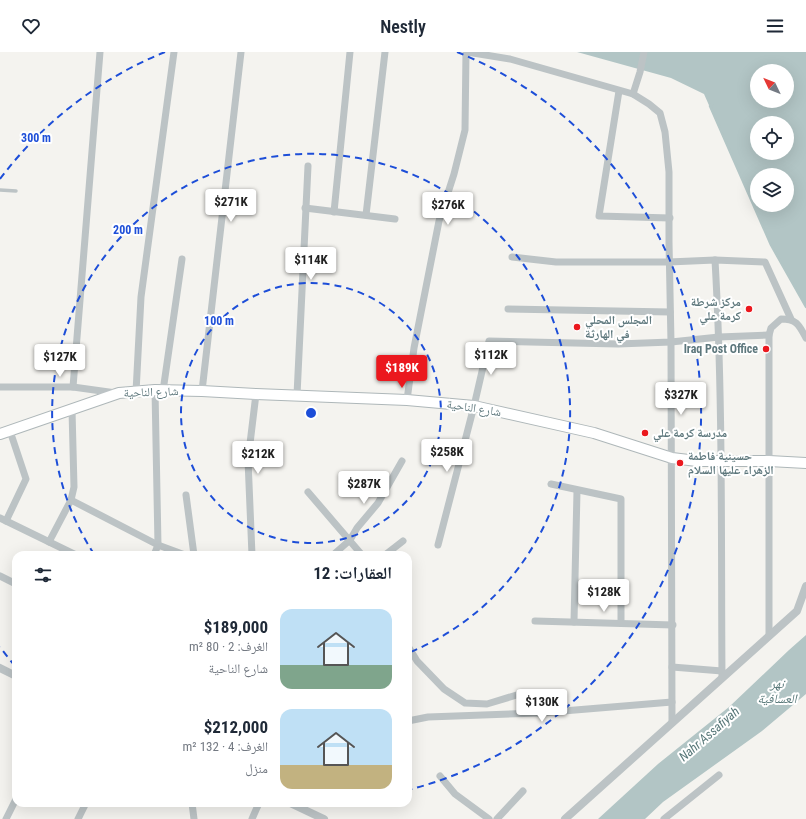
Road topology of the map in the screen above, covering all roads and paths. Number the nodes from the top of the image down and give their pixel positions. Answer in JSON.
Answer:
{"nodes":[{"id":1,"x":100,"y":52,"type":"edge"},
{"id":2,"x":174,"y":52,"type":"edge"},
{"id":3,"x":242,"y":52,"type":"edge"},
{"id":4,"x":350,"y":52,"type":"edge"},
{"id":5,"x":385,"y":52,"type":"edge"},
{"id":6,"x":467,"y":52,"type":"edge"},
{"id":7,"x":644,"y":52,"type":"edge"},
{"id":8,"x":619,"y":91,"type":"junction"},
{"id":9,"x":633,"y":94,"type":"junction"},
{"id":10,"x":308,"y":166,"type":"dead end"},
{"id":11,"x":0,"y":190,"type":"edge"},
{"id":12,"x":16,"y":192,"type":"dead end"},
{"id":13,"x":305,"y":208,"type":"junction"},
{"id":14,"x":334,"y":212,"type":"junction"},
{"id":15,"x":366,"y":215,"type":"junction"},
{"id":16,"x":670,"y":218,"type":"junction"},
{"id":17,"x":395,"y":219,"type":"dead end"},
{"id":18,"x":512,"y":257,"type":"dead end"},
{"id":19,"x":182,"y":259,"type":"dead end"},
{"id":20,"x":715,"y":260,"type":"junction"},
{"id":21,"x":669,"y":262,"type":"junction"},
{"id":22,"x":508,"y":309,"type":"dead end"},
{"id":23,"x":670,"y":312,"type":"junction"},
{"id":24,"x":791,"y":319,"type":"junction"},
{"id":25,"x":769,"y":335,"type":"junction"},
{"id":26,"x":719,"y":337,"type":"junction"},
{"id":27,"x":806,"y":338,"type":"edge"},
{"id":28,"x":671,"y":342,"type":"junction"},
{"id":29,"x":0,"y":387,"type":"edge"},
{"id":30,"x":74,"y":387,"type":"junction"},
{"id":31,"x":159,"y":391,"type":"junction"},
{"id":32,"x":202,"y":391,"type":"junction"},
{"id":33,"x":136,"y":392,"type":"junction"},
{"id":34,"x":119,"y":393,"type":"junction"},
{"id":35,"x":256,"y":394,"type":"junction"},
{"id":36,"x":297,"y":395,"type":"junction"},
{"id":37,"x":407,"y":400,"type":"junction"},
{"id":38,"x":474,"y":406,"type":"junction"},
{"id":39,"x":72,"y":410,"type":"junction"},
{"id":40,"x":5,"y":433,"type":"edge"},
{"id":41,"x":672,"y":458,"type":"junction"},
{"id":42,"x":402,"y":461,"type":"dead end"},
{"id":43,"x":722,"y":461,"type":"junction"},
{"id":44,"x":769,"y":461,"type":"junction"},
{"id":45,"x":806,"y":463,"type":"edge"},
{"id":46,"x":551,"y":484,"type":"dead end"},
{"id":47,"x":577,"y":491,"type":"junction"},
{"id":48,"x":308,"y":492,"type":"dead end"},
{"id":49,"x":186,"y":495,"type":"dead end"},
{"id":50,"x":71,"y":500,"type":"junction"},
{"id":51,"x":3,"y":519,"type":"edge"},
{"id":52,"x":350,"y":540,"type":"junction"},
{"id":53,"x":403,"y":541,"type":"dead end"},
{"id":54,"x":50,"y":542,"type":"junction"},
{"id":55,"x":158,"y":545,"type":"junction"},
{"id":56,"x":438,"y":545,"type":"dead end"},
{"id":57,"x":67,"y":551,"type":"edge"},
{"id":58,"x":156,"y":551,"type":"edge"},
{"id":59,"x":174,"y":551,"type":"edge"},
{"id":60,"x":193,"y":551,"type":"edge"},
{"id":61,"x":252,"y":551,"type":"edge"},
{"id":62,"x":338,"y":551,"type":"edge"},
{"id":63,"x":359,"y":551,"type":"edge"},
{"id":64,"x":390,"y":551,"type":"edge"},
{"id":65,"x":0,"y":576,"type":"edge"},
{"id":66,"x":12,"y":582,"type":"edge"},
{"id":67,"x":806,"y":586,"type":"edge"},
{"id":68,"x":535,"y":620,"type":"dead end"},
{"id":69,"x":574,"y":622,"type":"junction"},
{"id":70,"x":622,"y":623,"type":"junction"},
{"id":71,"x":673,"y":625,"type":"junction"},
{"id":72,"x":769,"y":636,"type":"junction"},
{"id":73,"x":412,"y":653,"type":"edge"},
{"id":74,"x":672,"y":667,"type":"junction"},
{"id":75,"x":0,"y":668,"type":"edge"},
{"id":76,"x":12,"y":674,"type":"edge"},
{"id":77,"x":722,"y":674,"type":"junction"},
{"id":78,"x":672,"y":702,"type":"junction"},
{"id":79,"x":540,"y":713,"type":"junction"},
{"id":80,"x":412,"y":720,"type":"edge"},
{"id":81,"x":672,"y":722,"type":"junction"},
{"id":82,"x":719,"y":775,"type":"dead end"},
{"id":83,"x":440,"y":776,"type":"dead end"},
{"id":84,"x":523,"y":791,"type":"dead end"},
{"id":85,"x":12,"y":807,"type":"edge"},
{"id":86,"x":84,"y":807,"type":"edge"},
{"id":87,"x":192,"y":807,"type":"edge"},
{"id":88,"x":257,"y":807,"type":"edge"},
{"id":89,"x":298,"y":807,"type":"edge"},
{"id":90,"x":6,"y":819,"type":"edge"},
{"id":91,"x":78,"y":819,"type":"edge"},
{"id":92,"x":194,"y":819,"type":"edge"},
{"id":93,"x":252,"y":819,"type":"edge"},
{"id":94,"x":324,"y":819,"type":"edge"},
{"id":95,"x":489,"y":819,"type":"edge"},
{"id":96,"x":497,"y":819,"type":"edge"},
{"id":97,"x":565,"y":819,"type":"edge"},
{"id":98,"x":664,"y":819,"type":"edge"}],
"edges":[{"from":1,"to":30,"type":"street"},
{"from":2,"to":33,"type":"street"},
{"from":3,"to":32,"type":"street"},
{"from":4,"to":14,"type":"street"},
{"from":5,"to":15,"type":"street"},
{"from":6,"to":8,"type":"street"},
{"from":6,"to":37,"type":"street"},
{"from":7,"to":9,"type":"street"},
{"from":8,"to":9,"type":"street"},
{"from":8,"to":16,"type":"street"},
{"from":9,"to":16,"type":"street"},
{"from":10,"to":13,"type":"street"},
{"from":11,"to":12,"type":"lane"},
{"from":13,"to":14,"type":"street"},
{"from":13,"to":36,"type":"street"},
{"from":14,"to":15,"type":"street"},
{"from":15,"to":17,"type":"street"},
{"from":16,"to":21,"type":"street"},
{"from":18,"to":21,"type":"street"},
{"from":19,"to":31,"type":"street"},
{"from":20,"to":21,"type":"street"},
{"from":20,"to":24,"type":"street"},
{"from":20,"to":26,"type":"street"},
{"from":21,"to":23,"type":"street"},
{"from":22,"to":23,"type":"street"},
{"from":23,"to":28,"type":"street"},
{"from":24,"to":25,"type":"street"},
{"from":24,"to":27,"type":"street"},
{"from":25,"to":26,"type":"street"},
{"from":25,"to":44,"type":"street"},
{"from":26,"to":28,"type":"street"},
{"from":26,"to":43,"type":"street"},
{"from":28,"to":38,"type":"street"},
{"from":28,"to":41,"type":"street"},
{"from":29,"to":30,"type":"street"},
{"from":30,"to":34,"type":"street"},
{"from":31,"to":32,"type":"main road","name":"شارع الناحية"},
{"from":31,"to":33,"type":"main road","name":"شارع الناحية"},
{"from":31,"to":55,"type":"street"},
{"from":32,"to":35,"type":"main road","name":"شارع الناحية"},
{"from":33,"to":34,"type":"main road","name":"شارع الناحية"},
{"from":34,"to":39,"type":"main road","name":"شارع الناحية"},
{"from":35,"to":36,"type":"main road","name":"شارع الناحية"},
{"from":35,"to":61,"type":"street"},
{"from":36,"to":37,"type":"main road","name":"شارع الناحية"},
{"from":37,"to":38,"type":"main road","name":"شارع الناحية"},
{"from":38,"to":41,"type":"main road","name":"شارع الناحية"},
{"from":38,"to":56,"type":"street"},
{"from":39,"to":40,"type":"main road","name":"شارع الناحية"},
{"from":39,"to":50,"type":"street"},
{"from":40,"to":51,"type":"street"},
{"from":41,"to":43,"type":"main road","name":"شارع الناحية"},
{"from":41,"to":71,"type":"street"},
{"from":42,"to":52,"type":"street"},
{"from":43,"to":44,"type":"main road","name":"شارع الناحية"},
{"from":43,"to":77,"type":"street"},
{"from":44,"to":45,"type":"main road","name":"شارع الناحية"},
{"from":44,"to":72,"type":"street"},
{"from":46,"to":47,"type":"street"},
{"from":47,"to":69,"type":"street"},
{"from":47,"to":70,"type":"street"},
{"from":48,"to":52,"type":"street"},
{"from":49,"to":60,"type":"street"},
{"from":50,"to":54,"type":"street"},
{"from":50,"to":55,"type":"street"},
{"from":51,"to":54,"type":"street"},
{"from":52,"to":62,"type":"street"},
{"from":52,"to":63,"type":"street"},
{"from":53,"to":64,"type":"street"},
{"from":54,"to":57,"type":"street"},
{"from":55,"to":58,"type":"street"},
{"from":55,"to":59,"type":"street"},
{"from":65,"to":66,"type":"street"},
{"from":67,"to":72,"type":"street"},
{"from":68,"to":69,"type":"street"},
{"from":69,"to":70,"type":"street"},
{"from":70,"to":71,"type":"street"},
{"from":71,"to":74,"type":"street"},
{"from":72,"to":77,"type":"street"},
{"from":73,"to":79,"type":"street"},
{"from":74,"to":77,"type":"street"},
{"from":74,"to":78,"type":"street"},
{"from":75,"to":76,"type":"street"},
{"from":77,"to":81,"type":"street"},
{"from":78,"to":79,"type":"street"},
{"from":78,"to":81,"type":"street"},
{"from":79,"to":80,"type":"street"},
{"from":81,"to":97,"type":"street"},
{"from":82,"to":98,"type":"street"},
{"from":83,"to":95,"type":"street"},
{"from":84,"to":96,"type":"street"},
{"from":85,"to":90,"type":"street"},
{"from":86,"to":91,"type":"street"},
{"from":87,"to":92,"type":"street"},
{"from":88,"to":93,"type":"street"},
{"from":89,"to":94,"type":"street"}]}
